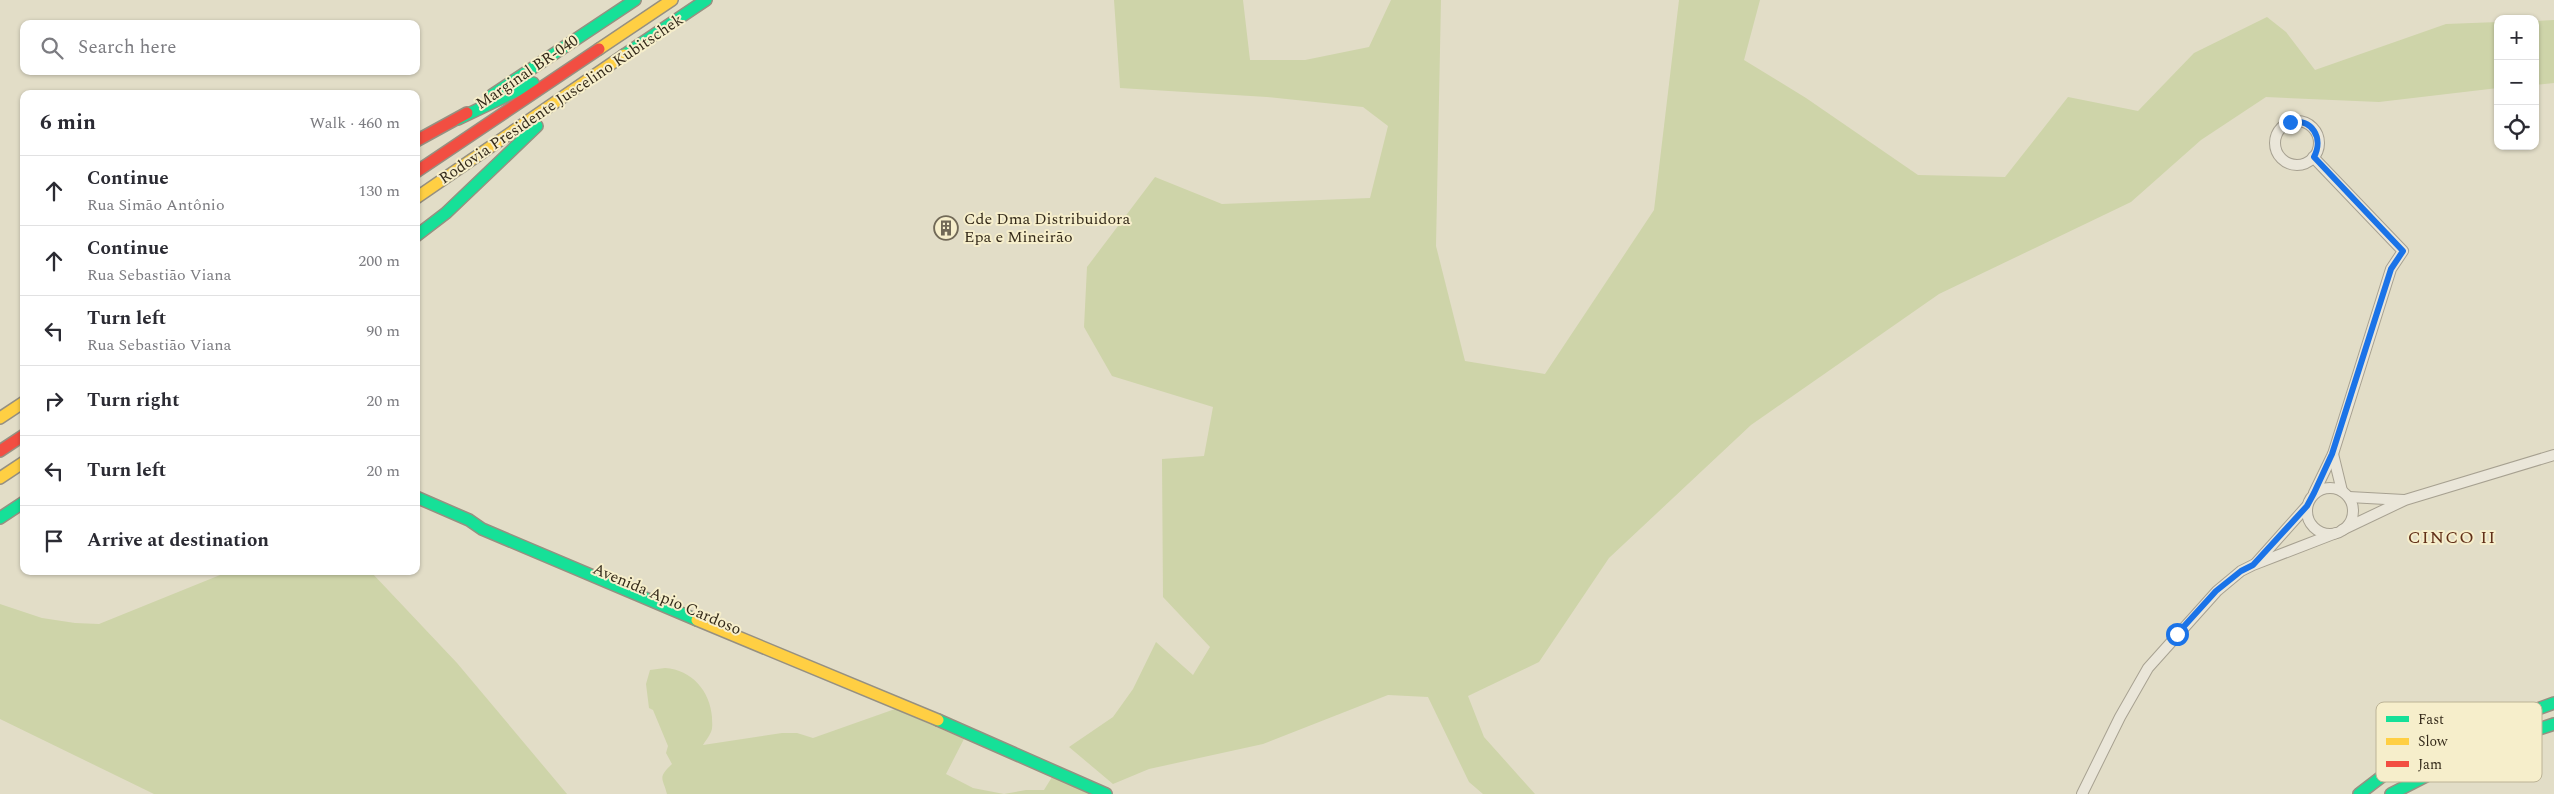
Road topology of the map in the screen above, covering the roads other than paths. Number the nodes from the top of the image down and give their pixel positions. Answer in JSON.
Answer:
{"nodes":[{"id":1,"x":635,"y":0,"type":"edge"},
{"id":2,"x":672,"y":0,"type":"edge"},
{"id":3,"x":706,"y":0,"type":"edge"},
{"id":4,"x":583,"y":59,"type":"junction"},
{"id":5,"x":586,"y":78,"type":"junction"},
{"id":6,"x":458,"y":119,"type":"junction"},
{"id":7,"x":420,"y":140,"type":"edge"},
{"id":8,"x":2314,"y":157,"type":"junction"},
{"id":9,"x":420,"y":169,"type":"edge"},
{"id":10,"x":420,"y":195,"type":"edge"},
{"id":11,"x":420,"y":233,"type":"edge"},
{"id":12,"x":20,"y":405,"type":"edge"},
{"id":13,"x":0,"y":418,"type":"edge"},
{"id":14,"x":20,"y":438,"type":"edge"},
{"id":15,"x":0,"y":451,"type":"edge"},
{"id":16,"x":2332,"y":454,"type":"junction"},
{"id":17,"x":2554,"y":456,"type":"edge"},
{"id":18,"x":20,"y":465,"type":"edge"},
{"id":19,"x":0,"y":478,"type":"edge"},
{"id":20,"x":2314,"y":493,"type":"junction"},
{"id":21,"x":2346,"y":494,"type":"junction"},
{"id":22,"x":420,"y":499,"type":"edge"},
{"id":23,"x":2405,"y":500,"type":"junction"},
{"id":24,"x":20,"y":505,"type":"edge"},
{"id":25,"x":2307,"y":506,"type":"junction"},
{"id":26,"x":0,"y":518,"type":"edge"},
{"id":27,"x":2339,"y":532,"type":"junction"},
{"id":28,"x":2253,"y":565,"type":"junction"},
{"id":29,"x":2554,"y":703,"type":"edge"},
{"id":30,"x":2542,"y":707,"type":"edge"},
{"id":31,"x":2554,"y":724,"type":"edge"},
{"id":32,"x":2542,"y":728,"type":"edge"},
{"id":33,"x":2376,"y":781,"type":"edge"},
{"id":34,"x":2414,"y":782,"type":"edge"},
{"id":35,"x":1106,"y":794,"type":"edge"},
{"id":36,"x":2082,"y":794,"type":"edge"},
{"id":37,"x":2359,"y":794,"type":"edge"},
{"id":38,"x":2391,"y":794,"type":"edge"}],
"edges":[{"from":1,"to":6,"type":"main road","name":"Marginal BR-040"},
{"from":2,"to":4,"type":"main road","name":"Rodovia Presidente Juscelino Kubitschek"},
{"from":3,"to":5,"type":"main road","name":"Rodovia Presidente Juscelino Kubitschek"},
{"from":4,"to":6,"type":"main road"},
{"from":4,"to":9,"type":"main road","name":"Rodovia Presidente Juscelino Kubitschek"},
{"from":5,"to":10,"type":"main road","name":"Rodovia Presidente Juscelino Kubitschek"},
{"from":5,"to":11,"type":"main road"},
{"from":6,"to":7,"type":"main road","name":"Marginal BR-040"},
{"from":8,"to":8,"type":"street"},
{"from":8,"to":16,"type":"street"},
{"from":12,"to":13,"type":"main road"},
{"from":14,"to":15,"type":"main road"},
{"from":16,"to":20,"type":"street"},
{"from":16,"to":21,"type":"street"},
{"from":17,"to":23,"type":"street"},
{"from":18,"to":19,"type":"main road"},
{"from":20,"to":21,"type":"street"},
{"from":20,"to":25,"type":"street"},
{"from":21,"to":23,"type":"street"},
{"from":21,"to":27,"type":"street"},
{"from":22,"to":35,"type":"main road","name":"Avenida Apio Cardoso"},
{"from":23,"to":27,"type":"street"},
{"from":24,"to":26,"type":"main road"},
{"from":25,"to":27,"type":"street"},
{"from":25,"to":28,"type":"street"},
{"from":27,"to":28,"type":"street"},
{"from":28,"to":36,"type":"street"},
{"from":29,"to":30,"type":"main road"},
{"from":31,"to":32,"type":"main road"},
{"from":33,"to":37,"type":"main road"},
{"from":34,"to":38,"type":"main road"}]}
